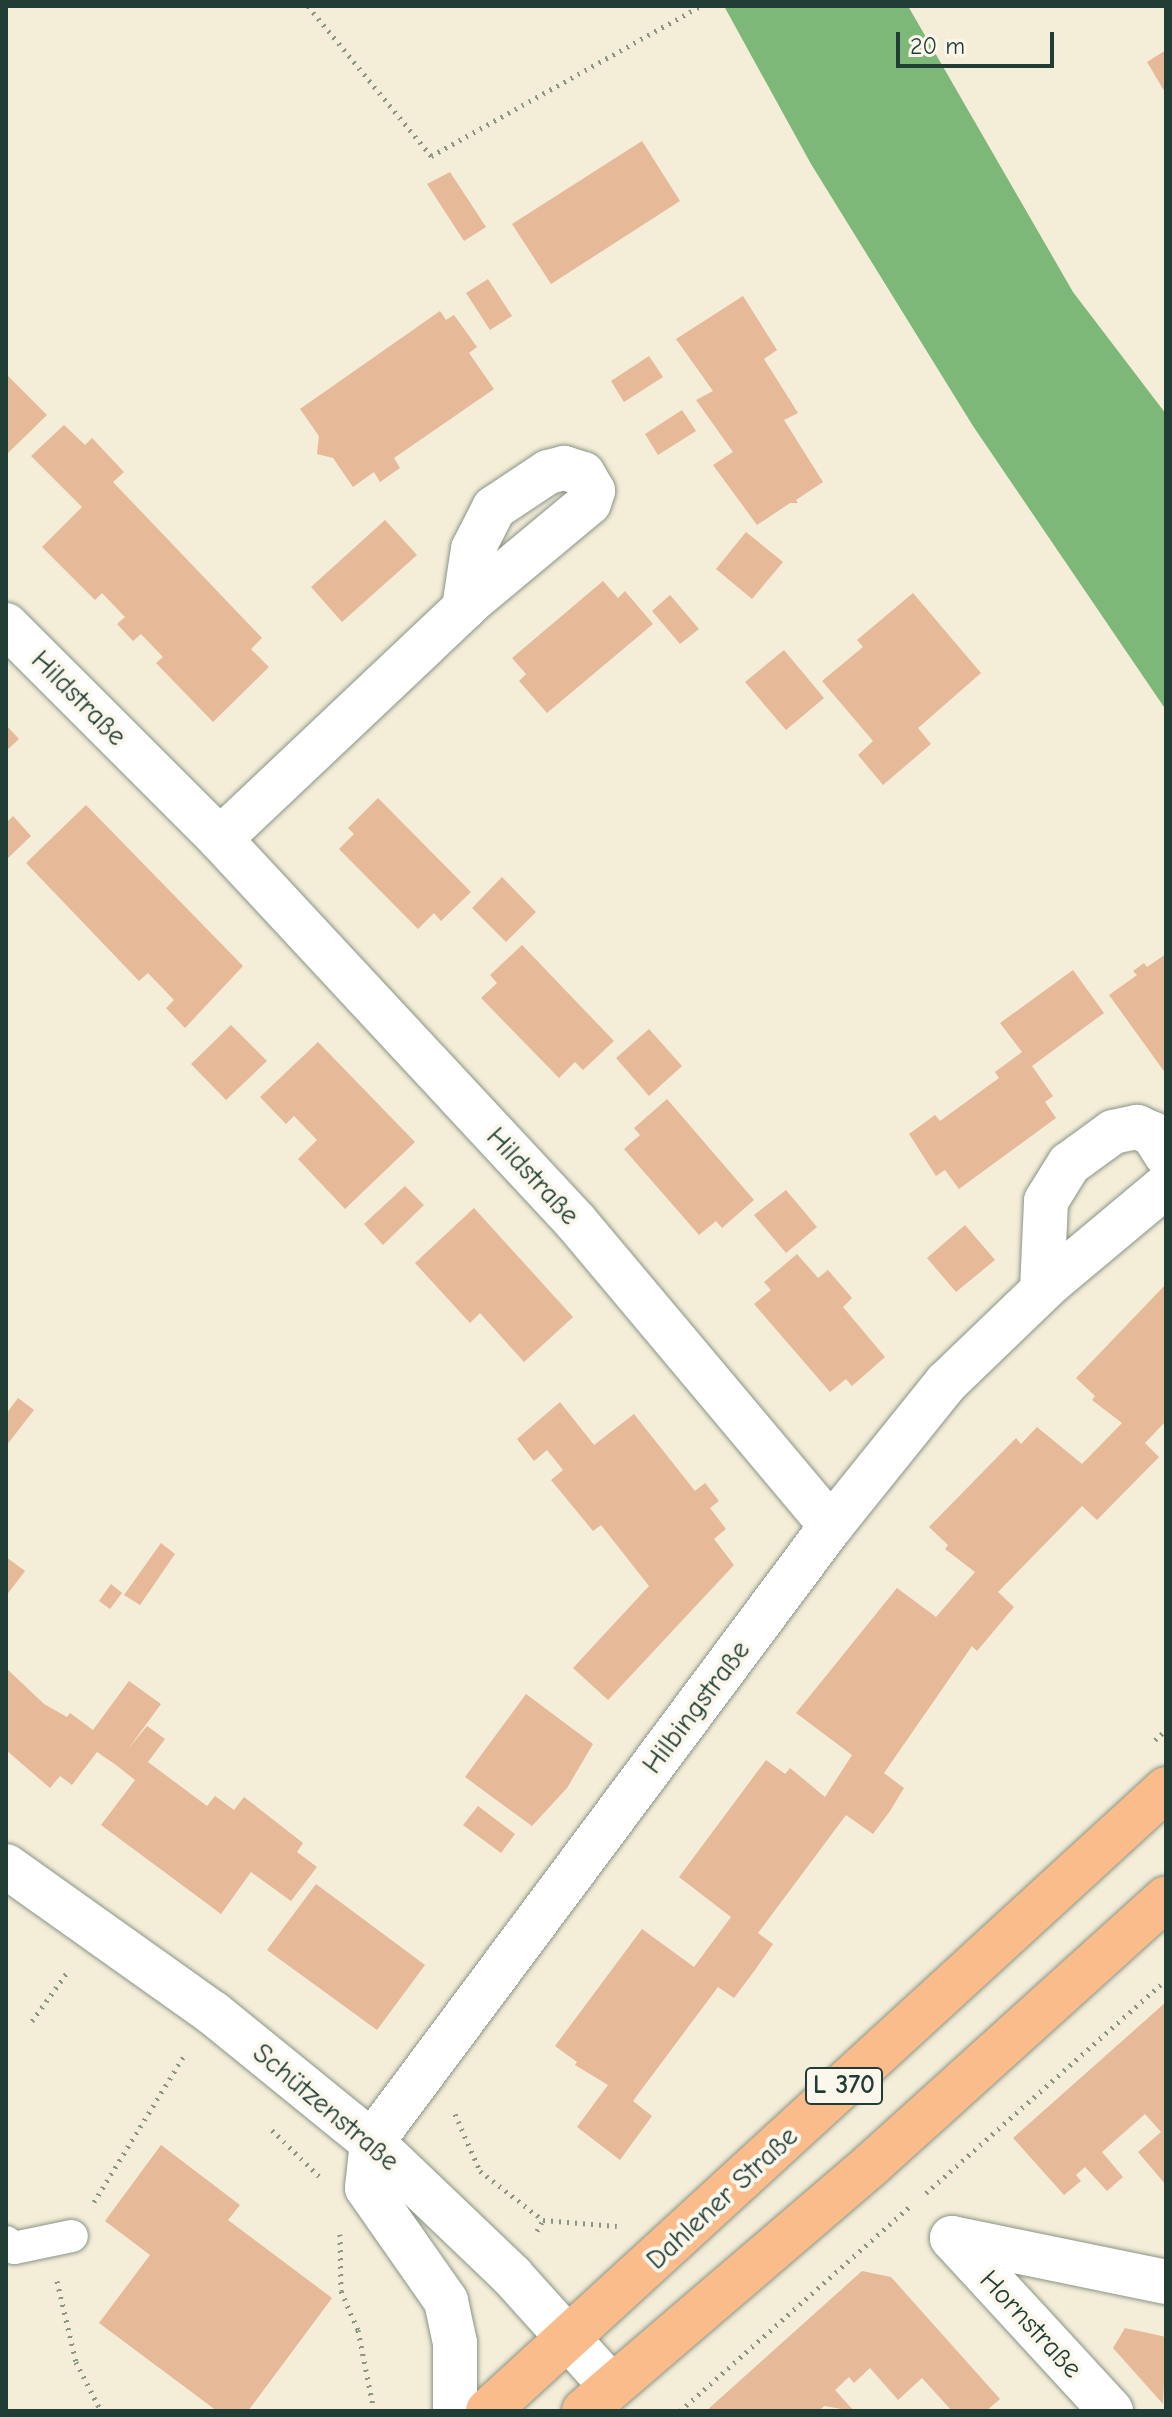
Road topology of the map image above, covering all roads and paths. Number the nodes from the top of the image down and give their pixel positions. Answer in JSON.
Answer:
{"nodes":[{"id":1,"x":308,"y":6,"type":"edge"},
{"id":2,"x":701,"y":6,"type":"edge"},
{"id":3,"x":464,"y":608,"type":"dead end"},
{"id":4,"x":6,"y":625,"type":"edge"},
{"id":5,"x":220,"y":839,"type":"junction"},
{"id":6,"x":1166,"y":1155,"type":"edge"},
{"id":7,"x":1166,"y":1186,"type":"edge"},
{"id":8,"x":1042,"y":1290,"type":"junction"},
{"id":9,"x":831,"y":1526,"type":"junction"},
{"id":10,"x":1166,"y":1789,"type":"edge"},
{"id":11,"x":6,"y":1866,"type":"edge"},
{"id":12,"x":1166,"y":1898,"type":"edge"},
{"id":13,"x":213,"y":2013,"type":"junction"},
{"id":14,"x":419,"y":2082,"type":"junction"},
{"id":15,"x":372,"y":2142,"type":"junction"},
{"id":16,"x":872,"y":2164,"type":"junction"},
{"id":17,"x":543,"y":2220,"type":"dead end"},
{"id":18,"x":340,"y":2231,"type":"dead end"},
{"id":19,"x":61,"y":2238,"type":"junction"},
{"id":20,"x":952,"y":2238,"type":"junction"},
{"id":21,"x":6,"y":2242,"type":"edge"},
{"id":22,"x":1166,"y":2282,"type":"edge"},
{"id":23,"x":567,"y":2341,"type":"junction"},
{"id":24,"x":598,"y":2399,"type":"edge"},
{"id":25,"x":101,"y":2411,"type":"edge"},
{"id":26,"x":374,"y":2411,"type":"edge"},
{"id":27,"x":455,"y":2411,"type":"edge"},
{"id":28,"x":488,"y":2411,"type":"edge"},
{"id":29,"x":1111,"y":2411,"type":"edge"}],
"edges":[{"from":1,"to":2,"type":"path"},
{"from":3,"to":5,"type":"street"},
{"from":4,"to":5,"type":"street","name":"Hildstraße"},
{"from":5,"to":9,"type":"street","name":"Hildstraße"},
{"from":6,"to":8,"type":"street"},
{"from":7,"to":8,"type":"street","name":"Hilbingstraße"},
{"from":8,"to":9,"type":"street","name":"Hilbingstraße"},
{"from":9,"to":14,"type":"street","name":"Hilbingstraße"},
{"from":10,"to":23,"type":"main road","name":"Dahlener Straße","number":"L 370"},
{"from":11,"to":13,"type":"street","name":"Schützenstraße"},
{"from":12,"to":16,"type":"main road","number":"L 370"},
{"from":13,"to":15,"type":"street","name":"Schützenstraße"},
{"from":13,"to":19,"type":"path"},
{"from":14,"to":15,"type":"street","name":"Hilbingstraße"},
{"from":14,"to":17,"type":"path"},
{"from":15,"to":23,"type":"street","name":"Schützenstraße"},
{"from":15,"to":27,"type":"street"},
{"from":16,"to":20,"type":"path"},
{"from":16,"to":24,"type":"main road","number":"L 370"},
{"from":18,"to":26,"type":"path"},
{"from":19,"to":21,"type":"lane"},
{"from":19,"to":25,"type":"path"},
{"from":20,"to":22,"type":"street"},
{"from":20,"to":29,"type":"street","name":"Hornstraße"},
{"from":23,"to":24,"type":"street","name":"Schützenstraße"},
{"from":23,"to":28,"type":"main road","name":"Dahlener Straße","number":"L 370"}]}
